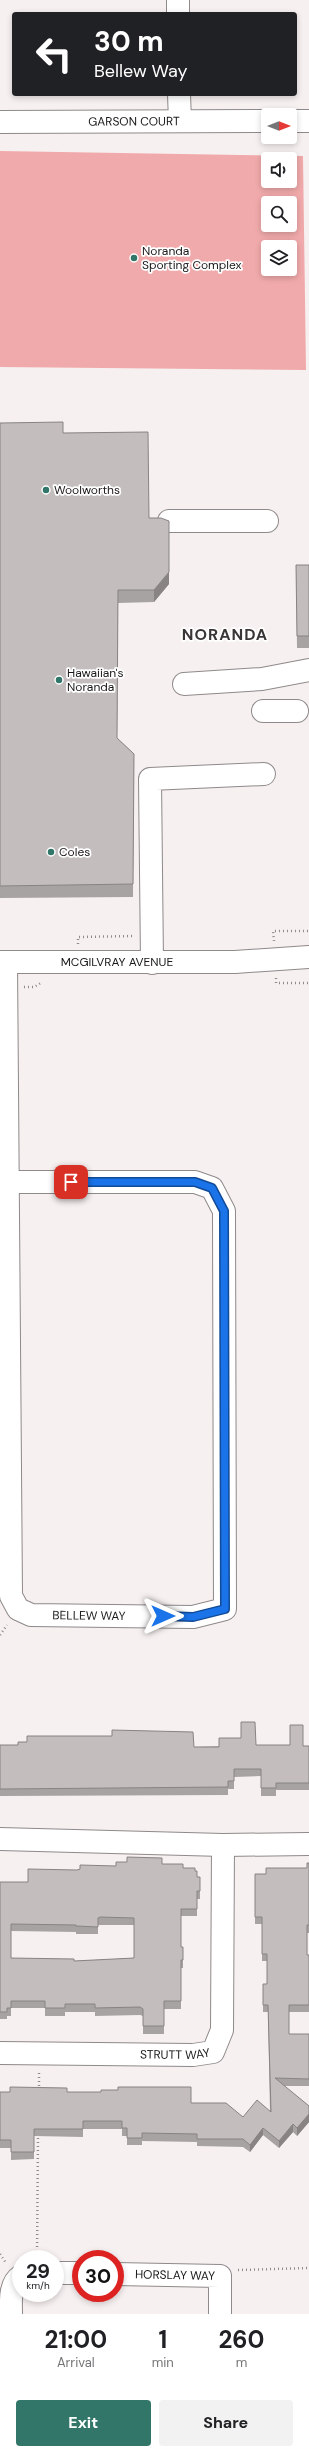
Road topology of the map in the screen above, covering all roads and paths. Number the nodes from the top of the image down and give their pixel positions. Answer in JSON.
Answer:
{"nodes":[{"id":1,"x":178,"y":0,"type":"edge"},
{"id":2,"x":178,"y":12,"type":"edge"},
{"id":3,"x":179,"y":96,"type":"edge"},
{"id":4,"x":180,"y":121,"type":"junction"},
{"id":5,"x":261,"y":121,"type":"edge"},
{"id":6,"x":297,"y":121,"type":"edge"},
{"id":7,"x":0,"y":122,"type":"edge"},
{"id":8,"x":309,"y":122,"type":"edge"},
{"id":9,"x":267,"y":521,"type":"dead end"},
{"id":10,"x":169,"y":522,"type":"edge"},
{"id":11,"x":309,"y":670,"type":"edge"},
{"id":12,"x":184,"y":684,"type":"dead end"},
{"id":13,"x":263,"y":711,"type":"dead end"},
{"id":14,"x":298,"y":711,"type":"dead end"},
{"id":15,"x":264,"y":774,"type":"dead end"},
{"id":16,"x":273,"y":931,"type":"dead end"},
{"id":17,"x":309,"y":931,"type":"edge"},
{"id":18,"x":152,"y":936,"type":"junction"},
{"id":19,"x":78,"y":937,"type":"dead end"},
{"id":20,"x":309,"y":957,"type":"edge"},
{"id":21,"x":3,"y":962,"type":"edge"},
{"id":22,"x":152,"y":962,"type":"junction"},
{"id":23,"x":235,"y":962,"type":"junction"},
{"id":24,"x":309,"y":972,"type":"edge"},
{"id":25,"x":46,"y":982,"type":"dead end"},
{"id":26,"x":276,"y":983,"type":"dead end"},
{"id":27,"x":309,"y":983,"type":"edge"},
{"id":28,"x":6,"y":987,"type":"junction"},
{"id":29,"x":8,"y":1182,"type":"junction"},
{"id":30,"x":0,"y":1839,"type":"edge"},
{"id":31,"x":309,"y":1844,"type":"edge"},
{"id":32,"x":223,"y":1845,"type":"junction"},
{"id":33,"x":0,"y":2053,"type":"edge"},
{"id":34,"x":39,"y":2054,"type":"junction"},
{"id":35,"x":39,"y":2094,"type":"edge"},
{"id":36,"x":38,"y":2133,"type":"edge"},
{"id":37,"x":37,"y":2250,"type":"edge"},
{"id":38,"x":309,"y":2268,"type":"edge"},
{"id":39,"x":124,"y":2274,"type":"edge"},
{"id":40,"x":220,"y":2276,"type":"junction"},
{"id":41,"x":12,"y":2291,"type":"edge"},
{"id":42,"x":11,"y":2314,"type":"edge"},
{"id":43,"x":220,"y":2314,"type":"edge"}],
"edges":[{"from":1,"to":2,"type":"street"},
{"from":3,"to":4,"type":"street"},
{"from":4,"to":5,"type":"street","name":"GARSON COURT"},
{"from":4,"to":7,"type":"street","name":"GARSON COURT"},
{"from":6,"to":8,"type":"street"},
{"from":9,"to":10,"type":"street"},
{"from":11,"to":12,"type":"street"},
{"from":13,"to":14,"type":"street"},
{"from":15,"to":18,"type":"street"},
{"from":16,"to":17,"type":"path"},
{"from":18,"to":19,"type":"path"},
{"from":18,"to":22,"type":"street"},
{"from":20,"to":23,"type":"street","name":"MCGILVRAY AVENUE"},
{"from":21,"to":22,"type":"street","name":"MCGILVRAY AVENUE"},
{"from":21,"to":28,"type":"street","name":"BELLEW WAY"},
{"from":22,"to":23,"type":"street","name":"MCGILVRAY AVENUE"},
{"from":23,"to":24,"type":"street","name":"MCGILVRAY AVENUE"},
{"from":25,"to":28,"type":"path"},
{"from":26,"to":27,"type":"path"},
{"from":28,"to":29,"type":"street","name":"BELLEW WAY"},
{"from":29,"to":29,"type":"street","name":"BELLEW WAY"},
{"from":30,"to":32,"type":"street"},
{"from":31,"to":32,"type":"street"},
{"from":32,"to":34,"type":"street","name":"STRUTT WAY"},
{"from":33,"to":34,"type":"street","name":"STRUTT WAY"},
{"from":34,"to":35,"type":"path"},
{"from":36,"to":37,"type":"path"},
{"from":38,"to":40,"type":"path"},
{"from":39,"to":40,"type":"street","name":"HORSLAY WAY"},
{"from":40,"to":43,"type":"street","name":"HORSLAY WAY"},
{"from":41,"to":42,"type":"street"}]}
